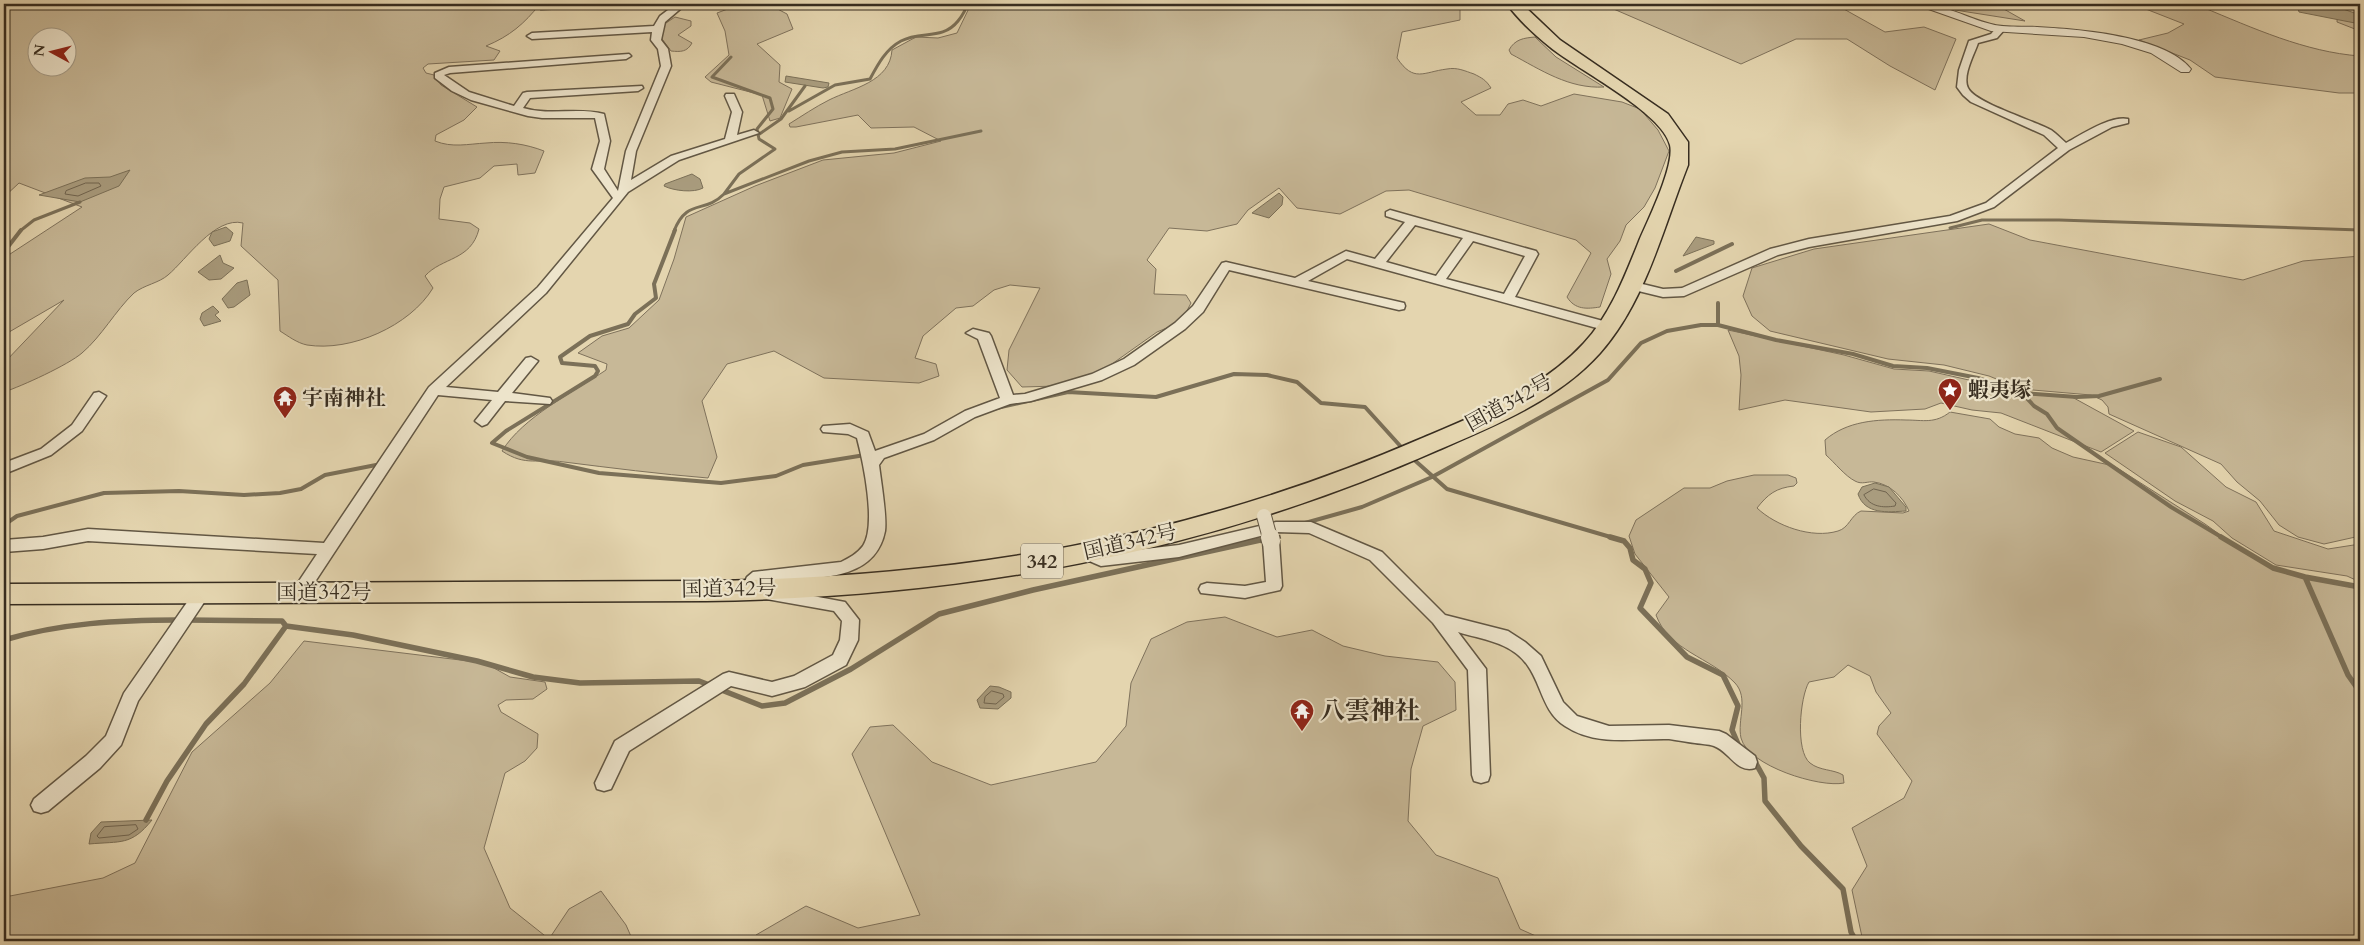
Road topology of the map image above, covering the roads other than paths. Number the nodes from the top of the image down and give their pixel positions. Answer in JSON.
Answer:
{"nodes":[{"id":1,"x":540,"y":4,"type":"edge"},
{"id":2,"x":585,"y":4,"type":"edge"},
{"id":3,"x":681,"y":4,"type":"edge"},
{"id":4,"x":1514,"y":4,"type":"edge"},
{"id":5,"x":1924,"y":4,"type":"edge"},
{"id":6,"x":656,"y":29,"type":"junction"},
{"id":7,"x":2000,"y":29,"type":"junction"},
{"id":8,"x":532,"y":36,"type":"dead end"},
{"id":9,"x":626,"y":56,"type":"dead end"},
{"id":10,"x":2186,"y":69,"type":"dead end"},
{"id":11,"x":638,"y":88,"type":"dead end"},
{"id":12,"x":730,"y":96,"type":"dead end"},
{"id":13,"x":517,"y":109,"type":"junction"},
{"id":14,"x":2124,"y":121,"type":"dead end"},
{"id":15,"x":754,"y":134,"type":"dead end"},
{"id":16,"x":730,"y":141,"type":"junction"},
{"id":17,"x":2065,"y":148,"type":"junction"},
{"id":18,"x":621,"y":194,"type":"junction"},
{"id":19,"x":1390,"y":214,"type":"dead end"},
{"id":20,"x":1412,"y":221,"type":"junction"},
{"id":21,"x":1470,"y":237,"type":"junction"},
{"id":22,"x":1378,"y":264,"type":"junction"},
{"id":23,"x":1438,"y":281,"type":"junction"},
{"id":24,"x":1298,"y":282,"type":"junction"},
{"id":25,"x":1630,"y":285,"type":"junction"},
{"id":26,"x":1508,"y":299,"type":"junction"},
{"id":27,"x":1399,"y":306,"type":"dead end"},
{"id":28,"x":1609,"y":326,"type":"junction"},
{"id":29,"x":973,"y":333,"type":"dead end"},
{"id":30,"x":531,"y":361,"type":"dead end"},
{"id":31,"x":434,"y":390,"type":"junction"},
{"id":32,"x":99,"y":396,"type":"dead end"},
{"id":33,"x":502,"y":397,"type":"junction"},
{"id":34,"x":1008,"y":400,"type":"junction"},
{"id":35,"x":545,"y":401,"type":"dead end"},
{"id":36,"x":482,"y":421,"type":"dead end"},
{"id":37,"x":828,"y":429,"type":"dead end"},
{"id":38,"x":872,"y":465,"type":"junction"},
{"id":39,"x":4,"y":469,"type":"edge"},
{"id":40,"x":1263,"y":513,"type":"junction"},
{"id":41,"x":4,"y":546,"type":"edge"},
{"id":42,"x":329,"y":549,"type":"junction"},
{"id":43,"x":1086,"y":553,"type":"junction"},
{"id":44,"x":1207,"y":589,"type":"dead end"},
{"id":45,"x":749,"y":590,"type":"junction"},
{"id":46,"x":203,"y":592,"type":"junction"},
{"id":47,"x":298,"y":593,"type":"junction"},
{"id":48,"x":4,"y":594,"type":"edge"},
{"id":49,"x":1439,"y":619,"type":"junction"},
{"id":50,"x":1748,"y":762,"type":"dead end"},
{"id":51,"x":1481,"y":775,"type":"dead end"},
{"id":52,"x":604,"y":783,"type":"dead end"},
{"id":53,"x":41,"y":805,"type":"dead end"}],
"edges":[{"from":1,"to":2,"type":"street"},
{"from":3,"to":6,"type":"street"},
{"from":4,"to":25,"type":"highway","name":"国道342号","number":"342"},
{"from":5,"to":7,"type":"street"},
{"from":6,"to":8,"type":"street"},
{"from":6,"to":18,"type":"street"},
{"from":7,"to":10,"type":"street"},
{"from":7,"to":17,"type":"street"},
{"from":9,"to":13,"type":"street"},
{"from":11,"to":13,"type":"street"},
{"from":12,"to":16,"type":"street"},
{"from":13,"to":18,"type":"street"},
{"from":14,"to":17,"type":"street"},
{"from":15,"to":16,"type":"street"},
{"from":16,"to":18,"type":"street"},
{"from":17,"to":25,"type":"street"},
{"from":18,"to":31,"type":"street"},
{"from":19,"to":20,"type":"street"},
{"from":20,"to":21,"type":"street"},
{"from":20,"to":22,"type":"street"},
{"from":21,"to":23,"type":"street"},
{"from":21,"to":26,"type":"street"},
{"from":22,"to":23,"type":"street"},
{"from":22,"to":24,"type":"street"},
{"from":23,"to":26,"type":"street"},
{"from":24,"to":27,"type":"street"},
{"from":24,"to":34,"type":"street"},
{"from":25,"to":28,"type":"highway","name":"国道342号","number":"342"},
{"from":26,"to":28,"type":"street"},
{"from":28,"to":40,"type":"highway","name":"国道342号","number":"342"},
{"from":29,"to":34,"type":"street"},
{"from":30,"to":33,"type":"street"},
{"from":31,"to":33,"type":"street"},
{"from":31,"to":42,"type":"street"},
{"from":32,"to":39,"type":"street"},
{"from":33,"to":35,"type":"street"},
{"from":33,"to":36,"type":"street"},
{"from":34,"to":38,"type":"street"},
{"from":37,"to":38,"type":"street"},
{"from":38,"to":45,"type":"street"},
{"from":40,"to":43,"type":"highway","name":"国道342号","number":"342"},
{"from":40,"to":44,"type":"street","bridge":true},
{"from":41,"to":42,"type":"street"},
{"from":42,"to":47,"type":"street"},
{"from":43,"to":45,"type":"highway","name":"国道342号","number":"342"},
{"from":43,"to":49,"type":"street"},
{"from":45,"to":47,"type":"highway","name":"国道342号","number":"342"},
{"from":45,"to":52,"type":"street"},
{"from":46,"to":47,"type":"highway","name":"国道342号","number":"342"},
{"from":46,"to":48,"type":"highway","name":"国道342号","number":"342"},
{"from":46,"to":53,"type":"street"},
{"from":49,"to":50,"type":"street"},
{"from":49,"to":51,"type":"street"}]}
